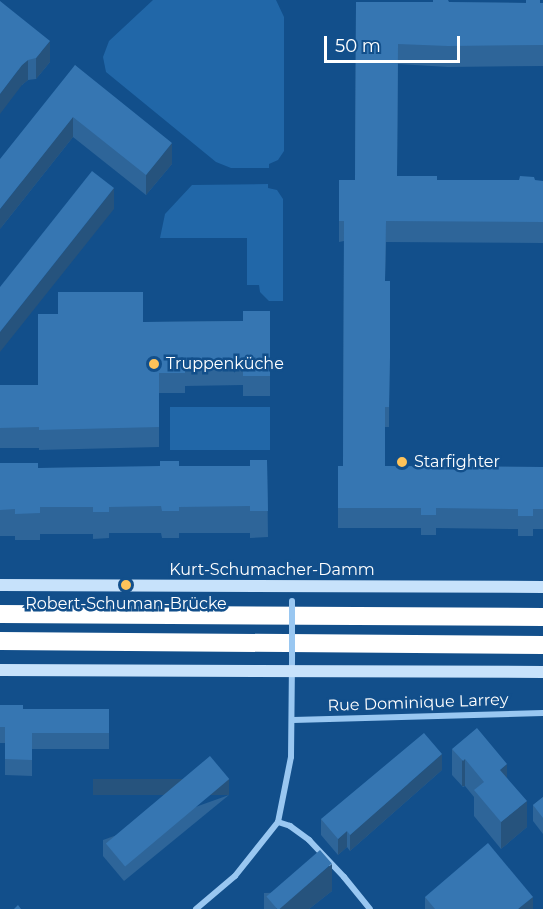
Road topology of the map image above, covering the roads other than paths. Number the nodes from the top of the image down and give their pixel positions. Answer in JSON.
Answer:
{"nodes":[{"id":1,"x":0,"y":585,"type":"edge"},
{"id":2,"x":292,"y":586,"type":"junction"},
{"id":3,"x":543,"y":587,"type":"edge"},
{"id":4,"x":0,"y":614,"type":"edge"},
{"id":5,"x":543,"y":616,"type":"edge"},
{"id":6,"x":0,"y":641,"type":"edge"},
{"id":7,"x":543,"y":645,"type":"edge"},
{"id":8,"x":0,"y":670,"type":"edge"},
{"id":9,"x":292,"y":671,"type":"junction"},
{"id":10,"x":543,"y":672,"type":"edge"},
{"id":11,"x":543,"y":713,"type":"edge"},
{"id":12,"x":293,"y":720,"type":"junction"},
{"id":13,"x":278,"y":822,"type":"junction"},
{"id":14,"x":196,"y":909,"type":"edge"},
{"id":15,"x":369,"y":909,"type":"edge"}],
"edges":[{"from":1,"to":2,"type":"main road","name":"Kurt-Schumacher-Damm"},
{"from":2,"to":3,"type":"main road","name":"Kurt-Schumacher-Damm"},
{"from":2,"to":9,"type":"street","bridge":true},
{"from":4,"to":5,"type":"highway"},
{"from":6,"to":7,"type":"highway"},
{"from":8,"to":9,"type":"main road"},
{"from":9,"to":10,"type":"main road"},
{"from":9,"to":12,"type":"street"},
{"from":11,"to":12,"type":"street","name":"Rue Dominique Larrey"},
{"from":12,"to":13,"type":"street"},
{"from":13,"to":14,"type":"street"},
{"from":13,"to":15,"type":"street"}]}
